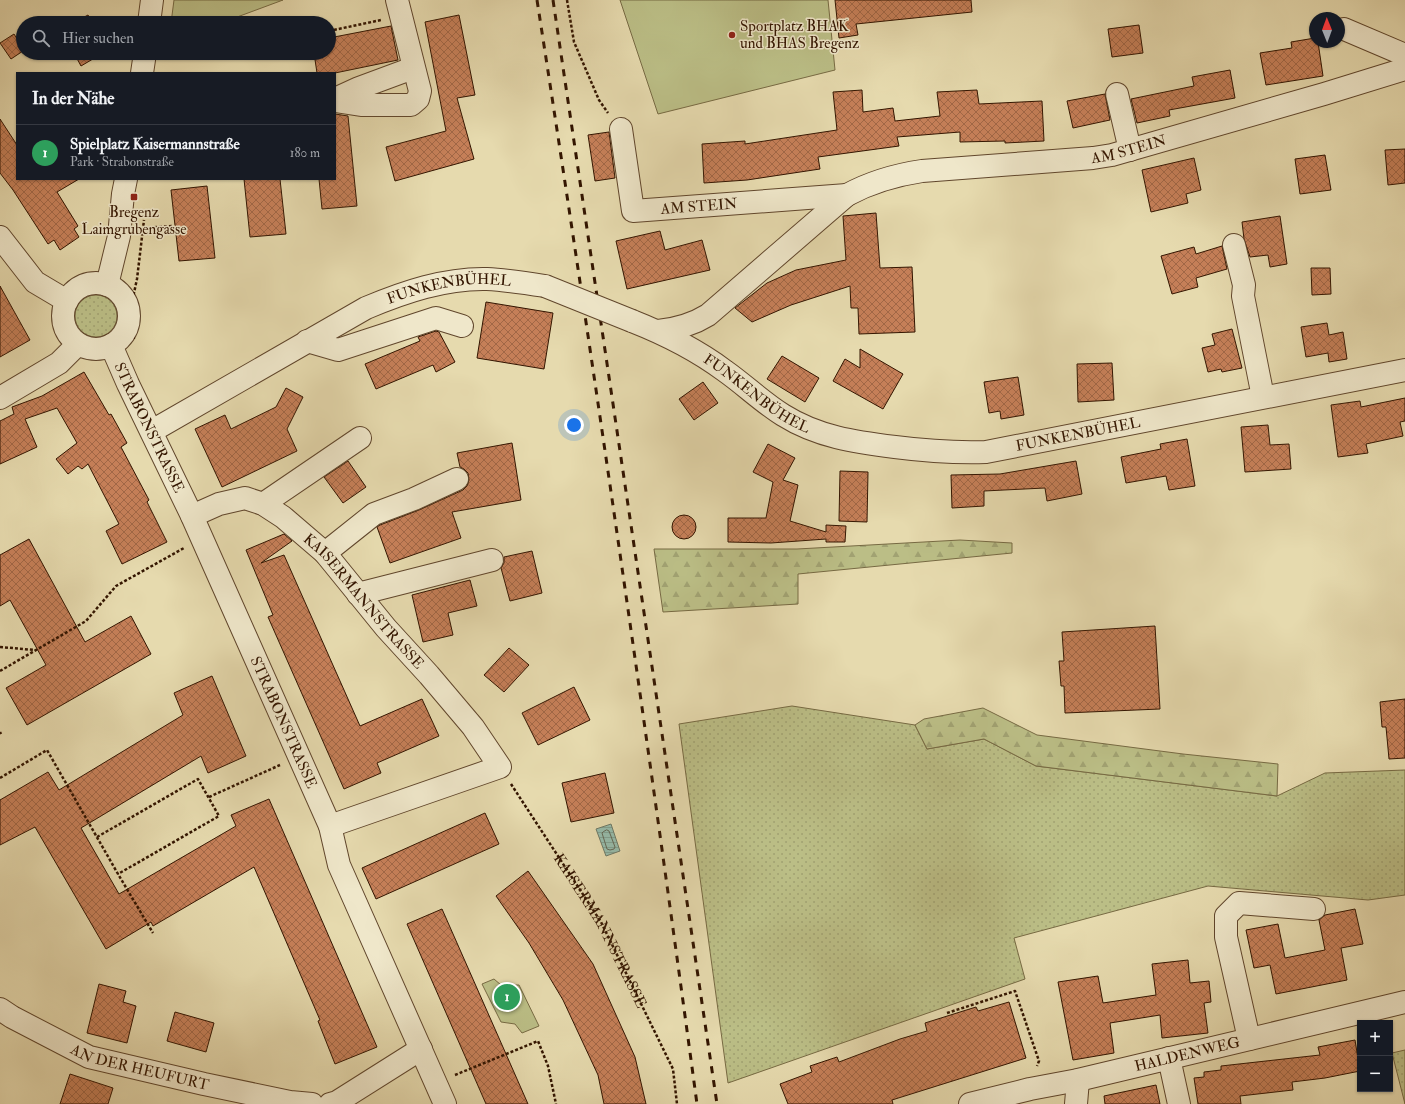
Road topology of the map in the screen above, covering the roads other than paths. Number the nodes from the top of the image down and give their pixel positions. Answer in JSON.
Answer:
{"nodes":[{"id":1,"x":152,"y":0,"type":"edge"},
{"id":2,"x":399,"y":8,"type":"edge"},
{"id":3,"x":150,"y":16,"type":"edge"},
{"id":4,"x":1345,"y":29,"type":"edge"},
{"id":5,"x":1405,"y":55,"type":"edge"},
{"id":6,"x":144,"y":60,"type":"edge"},
{"id":7,"x":413,"y":68,"type":"junction"},
{"id":8,"x":1405,"y":69,"type":"edge"},
{"id":9,"x":142,"y":72,"type":"edge"},
{"id":10,"x":1117,"y":94,"type":"dead end"},
{"id":11,"x":336,"y":100,"type":"edge"},
{"id":12,"x":336,"y":100,"type":"edge"},
{"id":13,"x":620,"y":129,"type":"road end"},
{"id":14,"x":1130,"y":150,"type":"junction"},
{"id":15,"x":126,"y":180,"type":"edge"},
{"id":16,"x":847,"y":195,"type":"junction"},
{"id":17,"x":0,"y":237,"type":"edge"},
{"id":18,"x":1234,"y":245,"type":"dead end"},
{"id":19,"x":107,"y":285,"type":"junction"},
{"id":20,"x":67,"y":301,"type":"junction"},
{"id":21,"x":462,"y":326,"type":"dead end"},
{"id":22,"x":658,"y":331,"type":"junction"},
{"id":23,"x":307,"y":341,"type":"junction"},
{"id":24,"x":78,"y":344,"type":"junction"},
{"id":25,"x":111,"y":345,"type":"junction"},
{"id":26,"x":1405,"y":370,"type":"edge"},
{"id":27,"x":1263,"y":397,"type":"junction"},
{"id":28,"x":0,"y":398,"type":"edge"},
{"id":29,"x":152,"y":431,"type":"junction"},
{"id":30,"x":360,"y":438,"type":"dead end"},
{"id":31,"x":457,"y":480,"type":"dead end"},
{"id":32,"x":263,"y":504,"type":"junction"},
{"id":33,"x":192,"y":516,"type":"junction"},
{"id":34,"x":325,"y":553,"type":"junction"},
{"id":35,"x":492,"y":560,"type":"dead end"},
{"id":36,"x":358,"y":594,"type":"junction"},
{"id":37,"x":330,"y":826,"type":"junction"},
{"id":38,"x":1314,"y":909,"type":"dead end"},
{"id":39,"x":1405,"y":1002,"type":"edge"},
{"id":40,"x":0,"y":1009,"type":"edge"},
{"id":41,"x":1249,"y":1039,"type":"junction"},
{"id":42,"x":421,"y":1049,"type":"junction"},
{"id":43,"x":1169,"y":1058,"type":"junction"},
{"id":44,"x":1078,"y":1080,"type":"junction"},
{"id":45,"x":312,"y":1104,"type":"edge"},
{"id":46,"x":330,"y":1104,"type":"edge"},
{"id":47,"x":445,"y":1104,"type":"edge"},
{"id":48,"x":970,"y":1104,"type":"edge"},
{"id":49,"x":1076,"y":1104,"type":"edge"},
{"id":50,"x":1179,"y":1104,"type":"edge"}],
"edges":[{"from":1,"to":3,"type":"street"},
{"from":2,"to":7,"type":"street"},
{"from":4,"to":5,"type":"street"},
{"from":6,"to":9,"type":"street"},
{"from":7,"to":11,"type":"street"},
{"from":7,"to":12,"type":"street"},
{"from":8,"to":14,"type":"street","name":"AM STEIN"},
{"from":10,"to":14,"type":"street"},
{"from":13,"to":16,"type":"street","name":"AM STEIN"},
{"from":14,"to":16,"type":"street","name":"AM STEIN"},
{"from":15,"to":19,"type":"street"},
{"from":16,"to":22,"type":"street","name":"AM STEIN"},
{"from":17,"to":20,"type":"street"},
{"from":18,"to":27,"type":"street"},
{"from":19,"to":20,"type":"street"},
{"from":19,"to":25,"type":"street","name":"STRABONSTRASSE"},
{"from":20,"to":24,"type":"street"},
{"from":21,"to":23,"type":"street"},
{"from":22,"to":23,"type":"street","name":"FUNKENBÜHEL","bridge":true},
{"from":22,"to":27,"type":"street","name":"FUNKENBÜHEL"},
{"from":23,"to":29,"type":"street","name":"FUNKENBÜHEL"},
{"from":24,"to":25,"type":"street","name":"STRABONSTRASSE"},
{"from":24,"to":28,"type":"street"},
{"from":25,"to":29,"type":"street","name":"STRABONSTRASSE"},
{"from":26,"to":27,"type":"street","name":"FUNKENBÜHEL"},
{"from":29,"to":33,"type":"street","name":"STRABONSTRASSE"},
{"from":30,"to":32,"type":"street"},
{"from":31,"to":34,"type":"street"},
{"from":32,"to":33,"type":"street","name":"KAISERMANNSTRASSE"},
{"from":32,"to":34,"type":"street","name":"KAISERMANNSTRASSE"},
{"from":33,"to":37,"type":"street","name":"STRABONSTRASSE"},
{"from":34,"to":36,"type":"street","name":"KAISERMANNSTRASSE"},
{"from":35,"to":36,"type":"street"},
{"from":36,"to":37,"type":"street","name":"KAISERMANNSTRASSE"},
{"from":37,"to":42,"type":"street","name":"STRABONSTRASSE"},
{"from":38,"to":41,"type":"street"},
{"from":39,"to":41,"type":"street","name":"HALDENWEG"},
{"from":40,"to":45,"type":"street","name":"AN DER HEUFURT"},
{"from":41,"to":43,"type":"street","name":"HALDENWEG"},
{"from":42,"to":46,"type":"street"},
{"from":42,"to":47,"type":"street","name":"STRABONSTRASSE"},
{"from":43,"to":44,"type":"street","name":"HALDENWEG"},
{"from":43,"to":50,"type":"street"},
{"from":44,"to":48,"type":"street","name":"HALDENWEG"},
{"from":44,"to":49,"type":"street"}]}
